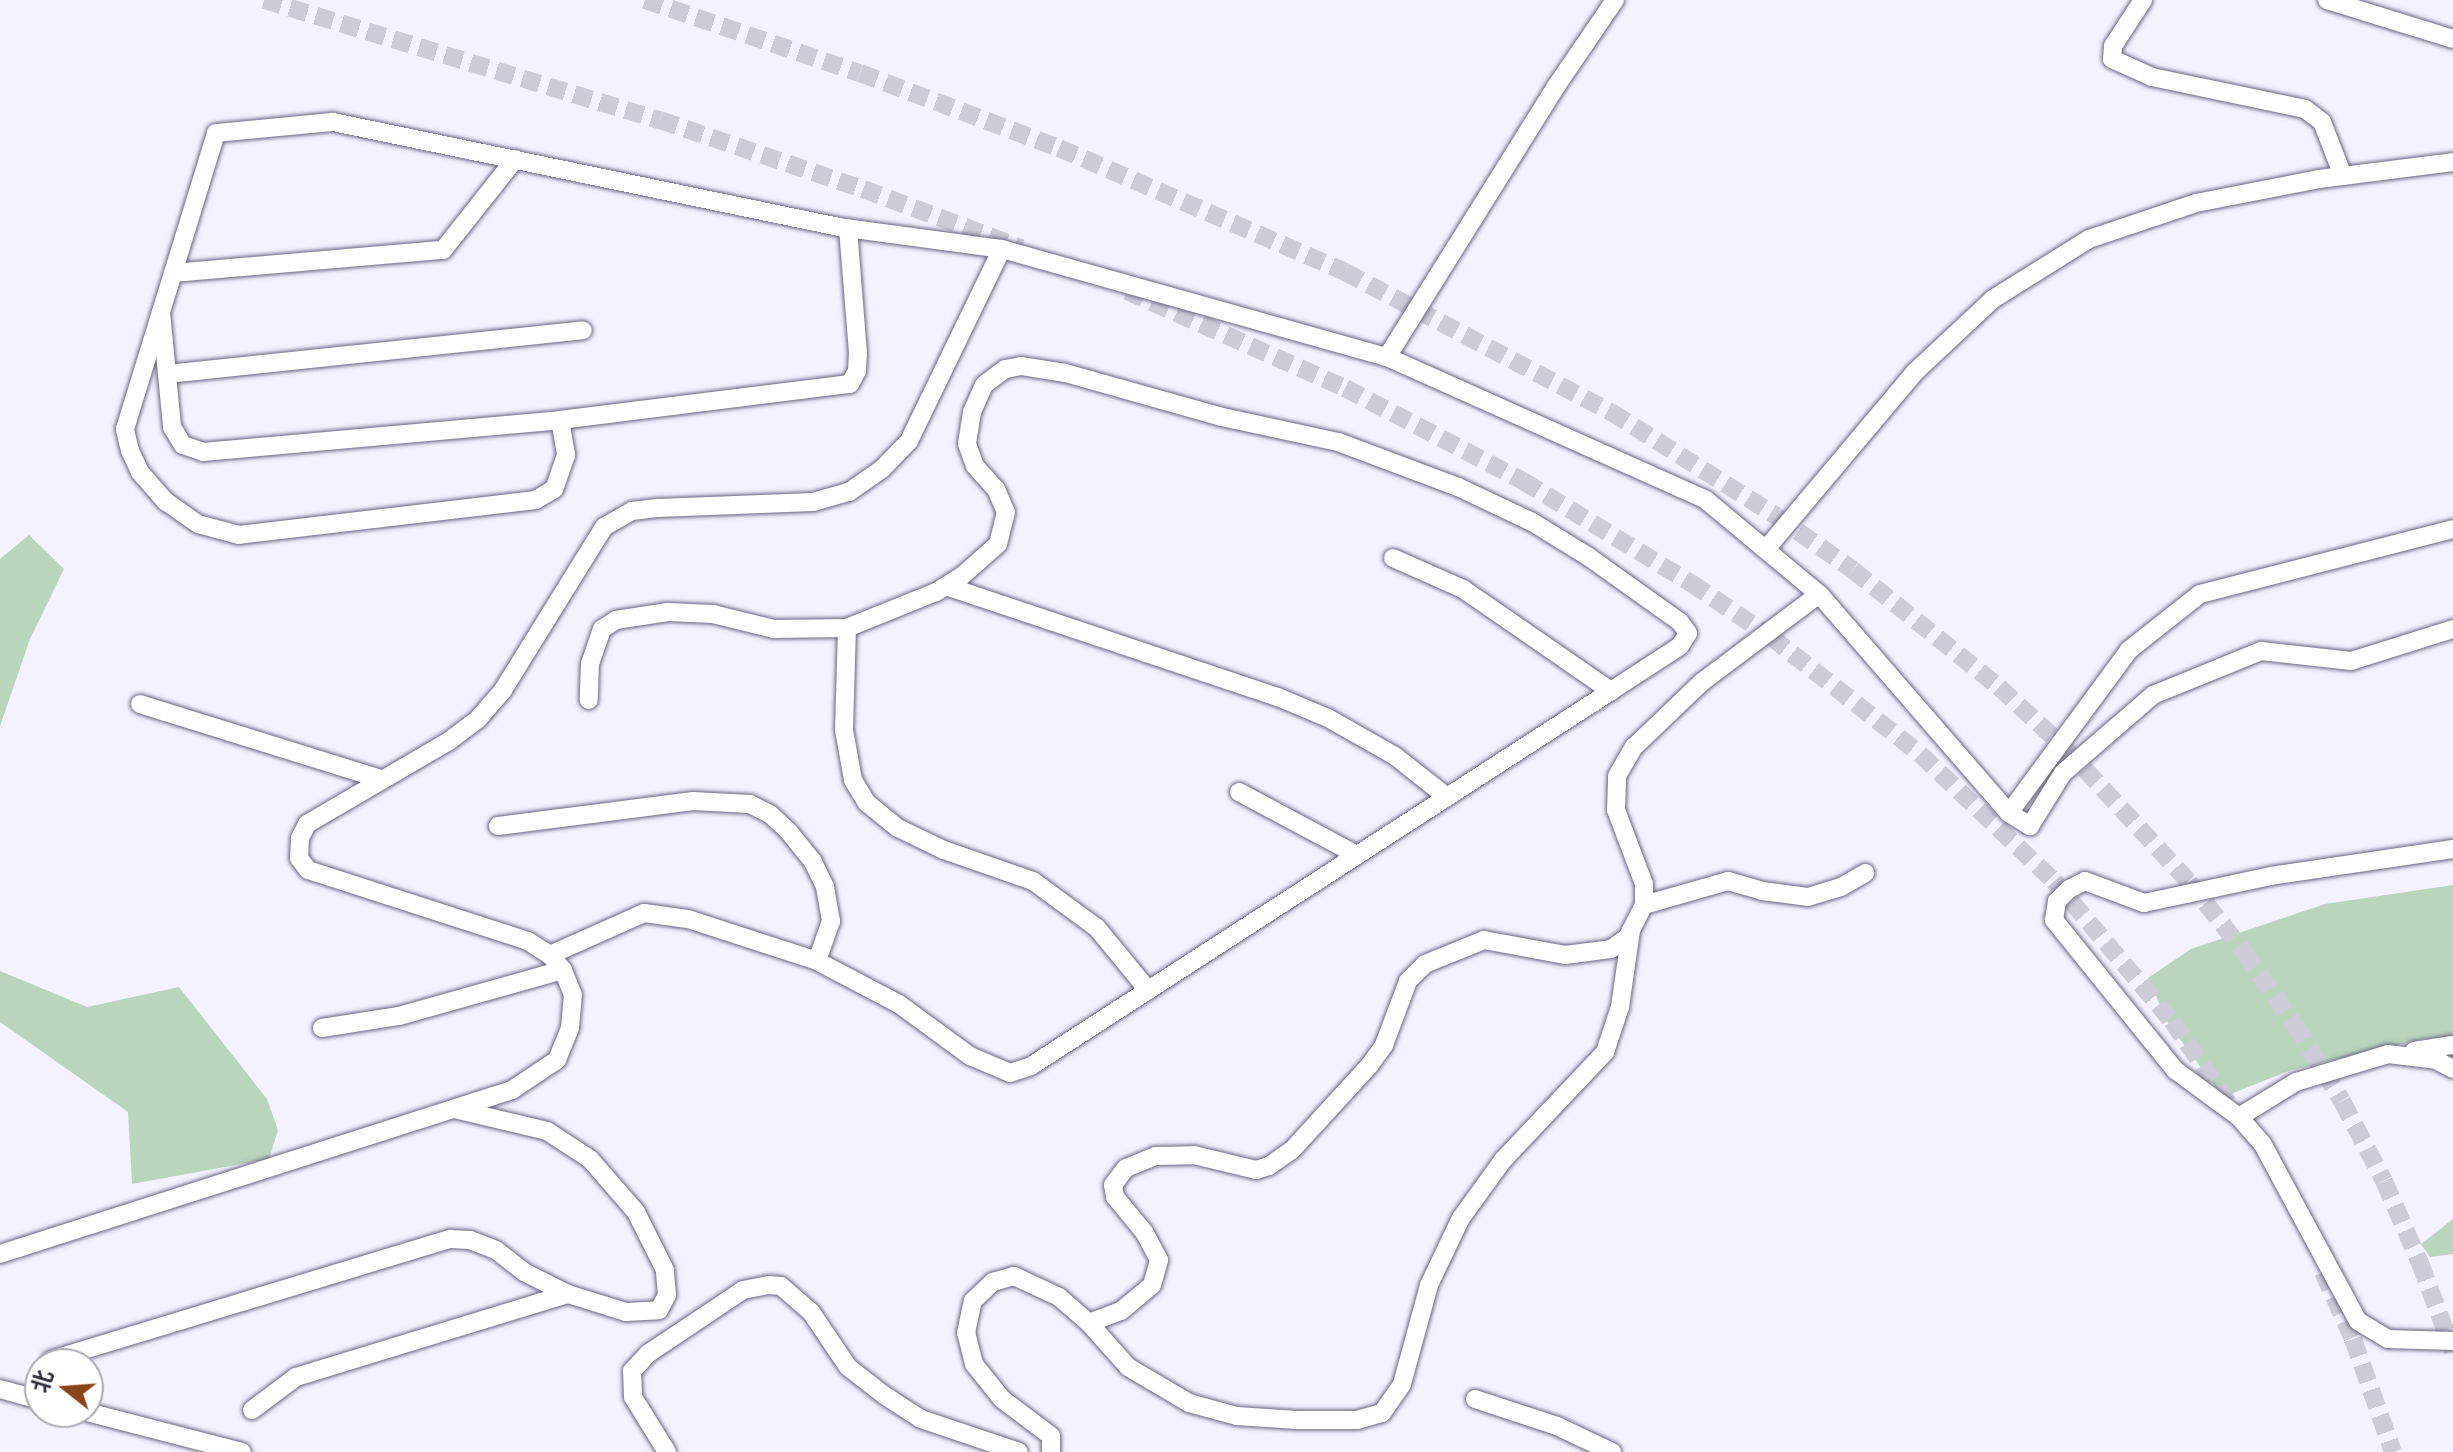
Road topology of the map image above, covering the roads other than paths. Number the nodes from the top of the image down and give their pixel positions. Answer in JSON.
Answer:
{"nodes":[{"id":1,"x":1615,"y":0,"type":"edge"},
{"id":2,"x":2143,"y":0,"type":"edge"},
{"id":3,"x":2327,"y":0,"type":"edge"},
{"id":4,"x":2453,"y":39,"type":"edge"},
{"id":5,"x":515,"y":159,"type":"junction"},
{"id":6,"x":2453,"y":162,"type":"edge"},
{"id":7,"x":2343,"y":176,"type":"junction"},
{"id":8,"x":848,"y":228,"type":"junction"},
{"id":9,"x":1002,"y":249,"type":"junction"},
{"id":10,"x":173,"y":273,"type":"junction"},
{"id":11,"x":161,"y":312,"type":"junction"},
{"id":12,"x":583,"y":330,"type":"dead end"},
{"id":13,"x":1387,"y":357,"type":"junction"},
{"id":14,"x":167,"y":374,"type":"junction"},
{"id":15,"x":560,"y":420,"type":"junction"},
{"id":16,"x":2453,"y":529,"type":"edge"},
{"id":17,"x":1766,"y":549,"type":"junction"},
{"id":18,"x":1393,"y":558,"type":"dead end"},
{"id":19,"x":946,"y":586,"type":"junction"},
{"id":20,"x":1819,"y":594,"type":"junction"},
{"id":21,"x":847,"y":628,"type":"junction"},
{"id":22,"x":2453,"y":629,"type":"edge"},
{"id":23,"x":1611,"y":691,"type":"junction"},
{"id":24,"x":589,"y":700,"type":"dead end"},
{"id":25,"x":140,"y":704,"type":"dead end"},
{"id":26,"x":381,"y":779,"type":"junction"},
{"id":27,"x":1239,"y":792,"type":"dead end"},
{"id":28,"x":1447,"y":797,"type":"junction"},
{"id":29,"x":2009,"y":813,"type":"junction"},
{"id":30,"x":498,"y":826,"type":"dead end"},
{"id":31,"x":2453,"y":849,"type":"edge"},
{"id":32,"x":1357,"y":855,"type":"junction"},
{"id":33,"x":1865,"y":873,"type":"dead end"},
{"id":34,"x":1644,"y":905,"type":"junction"},
{"id":35,"x":1631,"y":931,"type":"junction"},
{"id":36,"x":550,"y":955,"type":"junction"},
{"id":37,"x":817,"y":961,"type":"junction"},
{"id":38,"x":563,"y":970,"type":"junction"},
{"id":39,"x":1148,"y":990,"type":"junction"},
{"id":40,"x":322,"y":1028,"type":"dead end"},
{"id":41,"x":2453,"y":1045,"type":"edge"},
{"id":42,"x":2388,"y":1054,"type":"junction"},
{"id":43,"x":2453,"y":1069,"type":"edge"},
{"id":44,"x":452,"y":1108,"type":"junction"},
{"id":45,"x":2239,"y":1117,"type":"junction"},
{"id":46,"x":0,"y":1254,"type":"edge"},
{"id":47,"x":568,"y":1294,"type":"junction"},
{"id":48,"x":1089,"y":1323,"type":"junction"},
{"id":49,"x":2453,"y":1341,"type":"edge"},
{"id":50,"x":91,"y":1348,"type":"edge"},
{"id":51,"x":0,"y":1389,"type":"edge"},
{"id":52,"x":24,"y":1396,"type":"edge"},
{"id":53,"x":1475,"y":1399,"type":"dead end"},
{"id":54,"x":252,"y":1410,"type":"dead end"},
{"id":55,"x":104,"y":1416,"type":"edge"},
{"id":56,"x":242,"y":1452,"type":"edge"},
{"id":57,"x":667,"y":1452,"type":"edge"},
{"id":58,"x":1019,"y":1452,"type":"edge"},
{"id":59,"x":1051,"y":1452,"type":"edge"},
{"id":60,"x":1612,"y":1452,"type":"edge"}],
"edges":[{"from":1,"to":13,"type":"street"},
{"from":2,"to":7,"type":"street"},
{"from":3,"to":4,"type":"street"},
{"from":5,"to":8,"type":"street"},
{"from":5,"to":10,"type":"street"},
{"from":5,"to":10,"type":"street"},
{"from":6,"to":7,"type":"street"},
{"from":7,"to":17,"type":"street"},
{"from":8,"to":9,"type":"street"},
{"from":8,"to":15,"type":"street"},
{"from":9,"to":13,"type":"street"},
{"from":9,"to":26,"type":"street"},
{"from":10,"to":11,"type":"street"},
{"from":11,"to":14,"type":"street"},
{"from":11,"to":15,"type":"street"},
{"from":12,"to":14,"type":"street"},
{"from":13,"to":17,"type":"street"},
{"from":14,"to":15,"type":"street"},
{"from":16,"to":29,"type":"street"},
{"from":17,"to":20,"type":"street"},
{"from":18,"to":23,"type":"street"},
{"from":19,"to":21,"type":"street"},
{"from":19,"to":23,"type":"street"},
{"from":19,"to":28,"type":"street"},
{"from":20,"to":29,"type":"street"},
{"from":20,"to":34,"type":"street"},
{"from":21,"to":24,"type":"street"},
{"from":21,"to":39,"type":"street"},
{"from":22,"to":29,"type":"street"},
{"from":23,"to":28,"type":"street"},
{"from":25,"to":26,"type":"street"},
{"from":26,"to":36,"type":"street"},
{"from":27,"to":32,"type":"street"},
{"from":28,"to":32,"type":"street"},
{"from":30,"to":37,"type":"street"},
{"from":31,"to":45,"type":"street"},
{"from":32,"to":39,"type":"street"},
{"from":33,"to":34,"type":"street"},
{"from":34,"to":35,"type":"street"},
{"from":35,"to":48,"type":"street"},
{"from":35,"to":48,"type":"street"},
{"from":36,"to":37,"type":"street"},
{"from":36,"to":38,"type":"street"},
{"from":37,"to":39,"type":"street"},
{"from":38,"to":40,"type":"street"},
{"from":38,"to":44,"type":"street"},
{"from":41,"to":42,"type":"street"},
{"from":42,"to":43,"type":"street"},
{"from":42,"to":45,"type":"street"},
{"from":44,"to":46,"type":"street"},
{"from":44,"to":47,"type":"street"},
{"from":45,"to":49,"type":"street"},
{"from":47,"to":50,"type":"street"},
{"from":47,"to":54,"type":"street"},
{"from":48,"to":59,"type":"street"},
{"from":51,"to":52,"type":"street"},
{"from":53,"to":60,"type":"street"},
{"from":55,"to":56,"type":"street"},
{"from":57,"to":58,"type":"street"}]}
